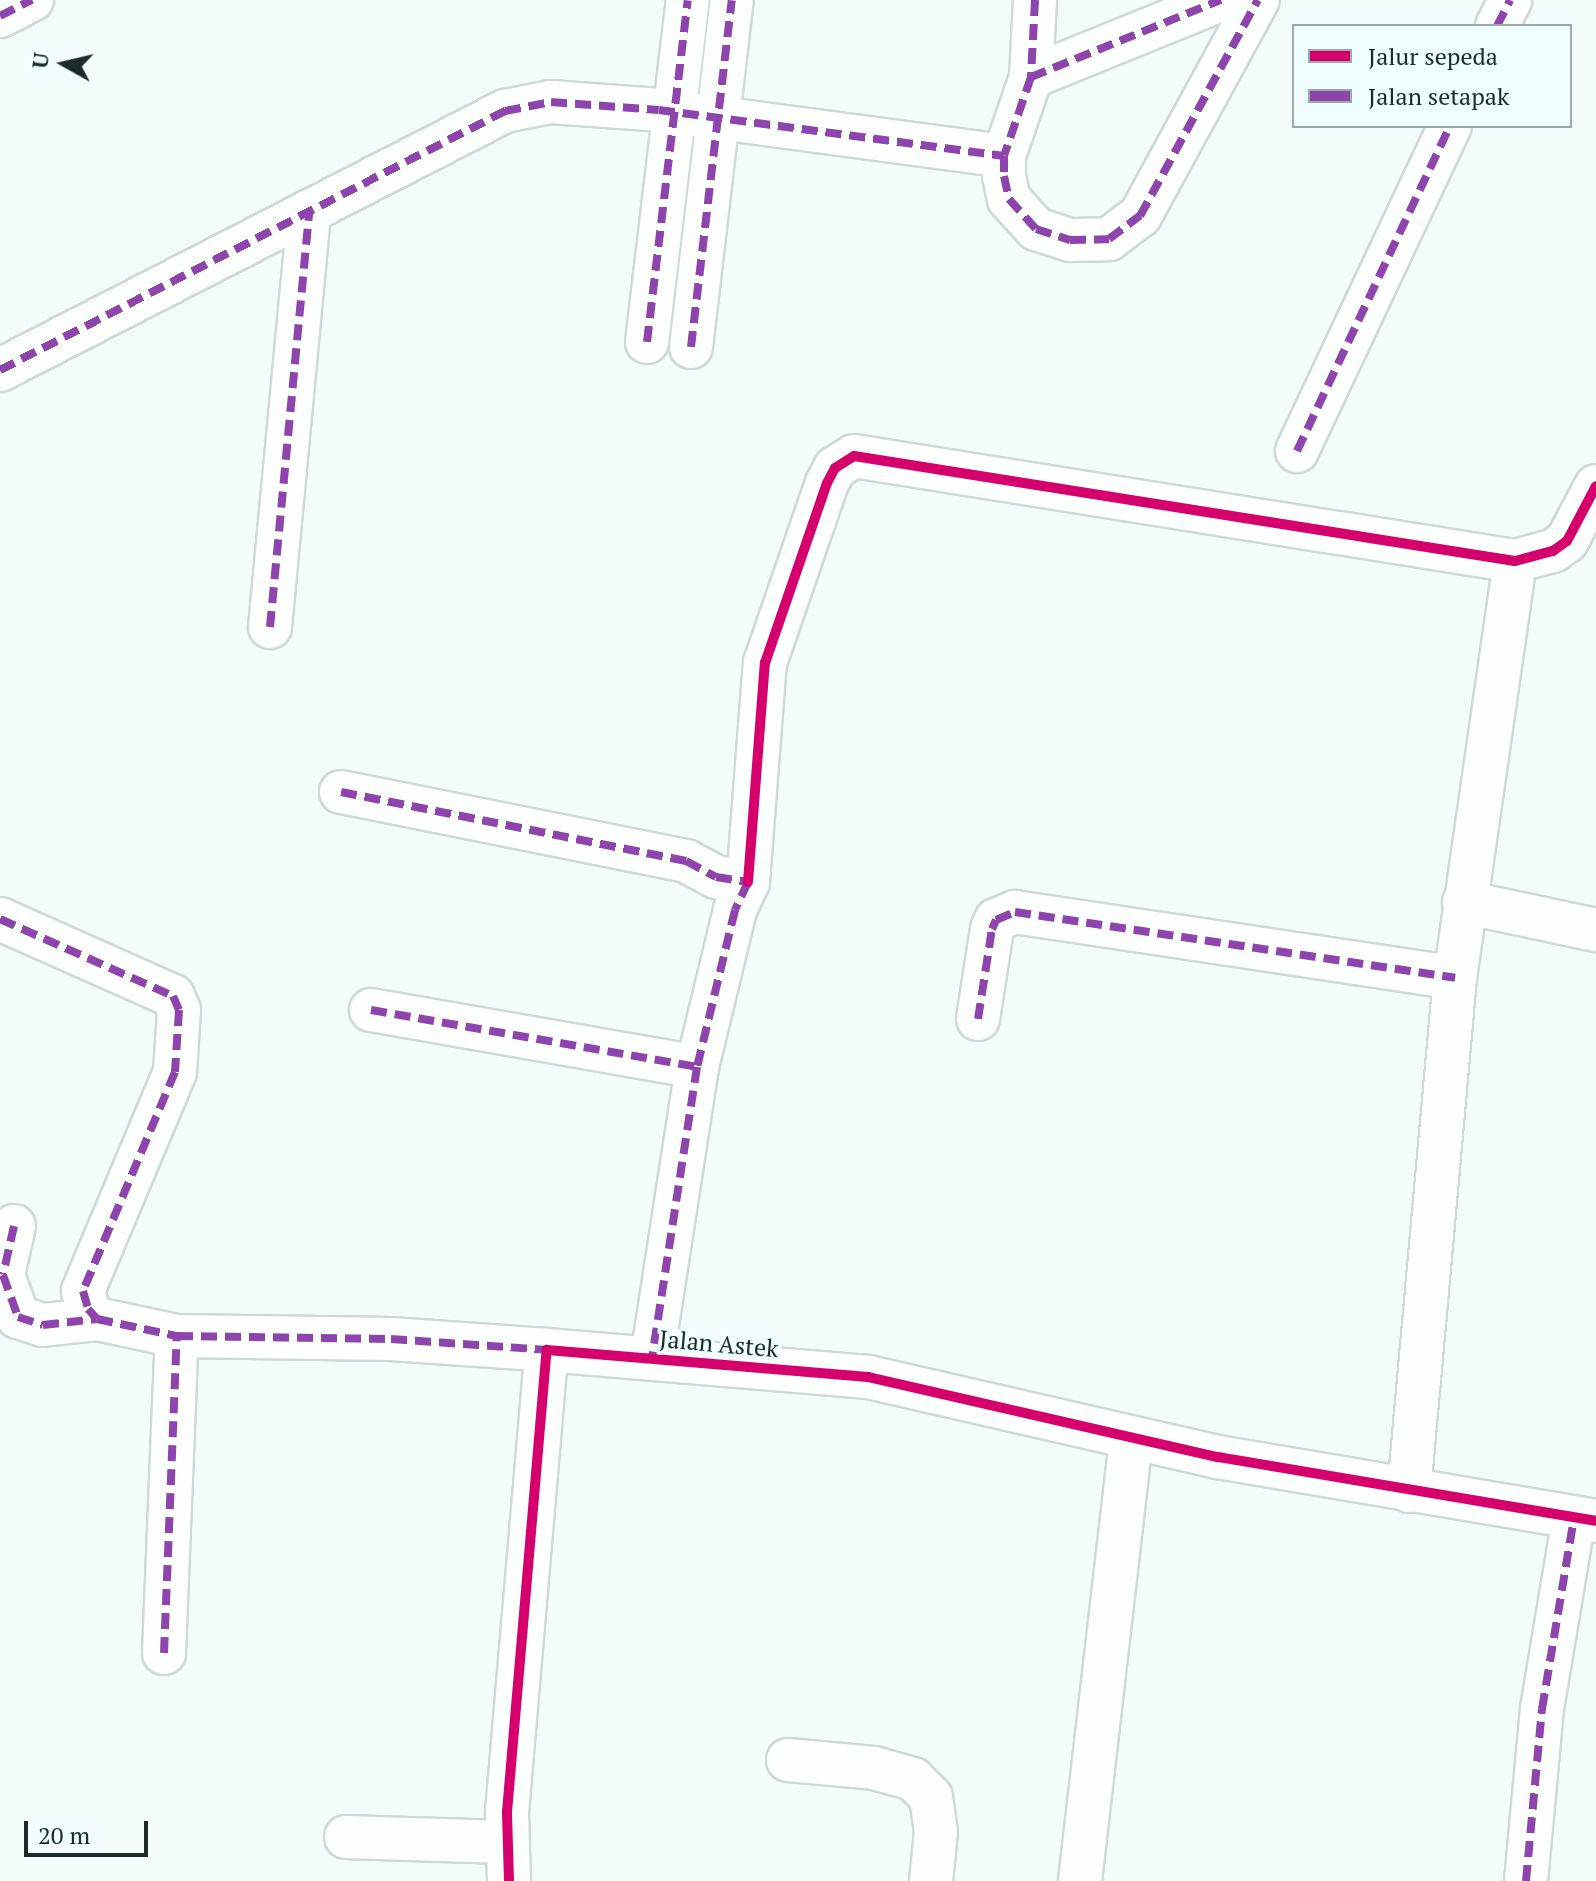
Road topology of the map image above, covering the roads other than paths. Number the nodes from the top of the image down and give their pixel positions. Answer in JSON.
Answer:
{"nodes":[{"id":1,"x":32,"y":0,"type":"edge"},
{"id":2,"x":688,"y":0,"type":"edge"},
{"id":3,"x":732,"y":0,"type":"edge"},
{"id":4,"x":1035,"y":0,"type":"edge"},
{"id":5,"x":1221,"y":0,"type":"edge"},
{"id":6,"x":1258,"y":0,"type":"edge"},
{"id":7,"x":1510,"y":0,"type":"edge"},
{"id":8,"x":0,"y":16,"type":"edge"},
{"id":9,"x":1498,"y":24,"type":"edge"},
{"id":10,"x":1031,"y":77,"type":"junction"},
{"id":11,"x":675,"y":112,"type":"junction"},
{"id":12,"x":718,"y":116,"type":"junction"},
{"id":13,"x":1449,"y":128,"type":"edge"},
{"id":14,"x":1004,"y":156,"type":"junction"},
{"id":15,"x":309,"y":211,"type":"junction"},
{"id":16,"x":647,"y":342,"type":"dead end"},
{"id":17,"x":691,"y":347,"type":"dead end"},
{"id":18,"x":0,"y":370,"type":"edge"},
{"id":19,"x":1297,"y":451,"type":"dead end"},
{"id":20,"x":1596,"y":486,"type":"edge"},
{"id":21,"x":1515,"y":561,"type":"junction"},
{"id":22,"x":270,"y":627,"type":"dead end"},
{"id":23,"x":341,"y":792,"type":"dead end"},
{"id":24,"x":748,"y":882,"type":"junction"},
{"id":25,"x":1464,"y":902,"type":"junction"},
{"id":26,"x":0,"y":919,"type":"edge"},
{"id":27,"x":1596,"y":930,"type":"edge"},
{"id":28,"x":1455,"y":978,"type":"junction"},
{"id":29,"x":371,"y":1010,"type":"dead end"},
{"id":30,"x":978,"y":1019,"type":"dead end"},
{"id":31,"x":697,"y":1067,"type":"junction"},
{"id":32,"x":14,"y":1226,"type":"dead end"},
{"id":33,"x":97,"y":1319,"type":"junction"},
{"id":34,"x":177,"y":1336,"type":"junction"},
{"id":35,"x":547,"y":1350,"type":"junction"},
{"id":36,"x":652,"y":1358,"type":"junction"},
{"id":37,"x":1131,"y":1439,"type":"junction"},
{"id":38,"x":1409,"y":1491,"type":"junction"},
{"id":39,"x":1585,"y":1520,"type":"edge"},
{"id":40,"x":164,"y":1653,"type":"dead end"},
{"id":41,"x":788,"y":1760,"type":"dead end"},
{"id":42,"x":346,"y":1837,"type":"dead end"},
{"id":43,"x":507,"y":1861,"type":"edge"},
{"id":44,"x":931,"y":1881,"type":"edge"},
{"id":45,"x":1080,"y":1881,"type":"edge"},
{"id":46,"x":1526,"y":1881,"type":"edge"}],
"edges":[{"from":1,"to":8,"type":"street"},
{"from":2,"to":11,"type":"street"},
{"from":3,"to":12,"type":"street"},
{"from":4,"to":10,"type":"street"},
{"from":5,"to":10,"type":"street"},
{"from":6,"to":14,"type":"street"},
{"from":7,"to":9,"type":"street"},
{"from":10,"to":14,"type":"street"},
{"from":11,"to":12,"type":"street"},
{"from":11,"to":15,"type":"street"},
{"from":11,"to":16,"type":"street"},
{"from":12,"to":14,"type":"street"},
{"from":12,"to":17,"type":"street"},
{"from":13,"to":19,"type":"street"},
{"from":15,"to":18,"type":"street"},
{"from":15,"to":22,"type":"street"},
{"from":20,"to":21,"type":"street"},
{"from":21,"to":24,"type":"street"},
{"from":21,"to":25,"type":"street"},
{"from":23,"to":24,"type":"street"},
{"from":24,"to":31,"type":"street"},
{"from":25,"to":27,"type":"street"},
{"from":25,"to":28,"type":"street"},
{"from":26,"to":33,"type":"street"},
{"from":28,"to":30,"type":"street"},
{"from":28,"to":38,"type":"street"},
{"from":29,"to":31,"type":"street"},
{"from":31,"to":36,"type":"street"},
{"from":32,"to":33,"type":"street","name":"Jalan Astek"},
{"from":33,"to":34,"type":"street","name":"Jalan Astek"},
{"from":34,"to":35,"type":"street","name":"Jalan Astek"},
{"from":34,"to":40,"type":"street"},
{"from":35,"to":36,"type":"street","name":"Jalan Astek"},
{"from":35,"to":43,"type":"street"},
{"from":36,"to":37,"type":"street","name":"Jalan Astek"},
{"from":37,"to":38,"type":"street","name":"Jalan Astek"},
{"from":37,"to":45,"type":"street"},
{"from":38,"to":39,"type":"street","name":"Jalan Astek"},
{"from":39,"to":46,"type":"street"},
{"from":41,"to":44,"type":"street"},
{"from":42,"to":43,"type":"street"}]}
